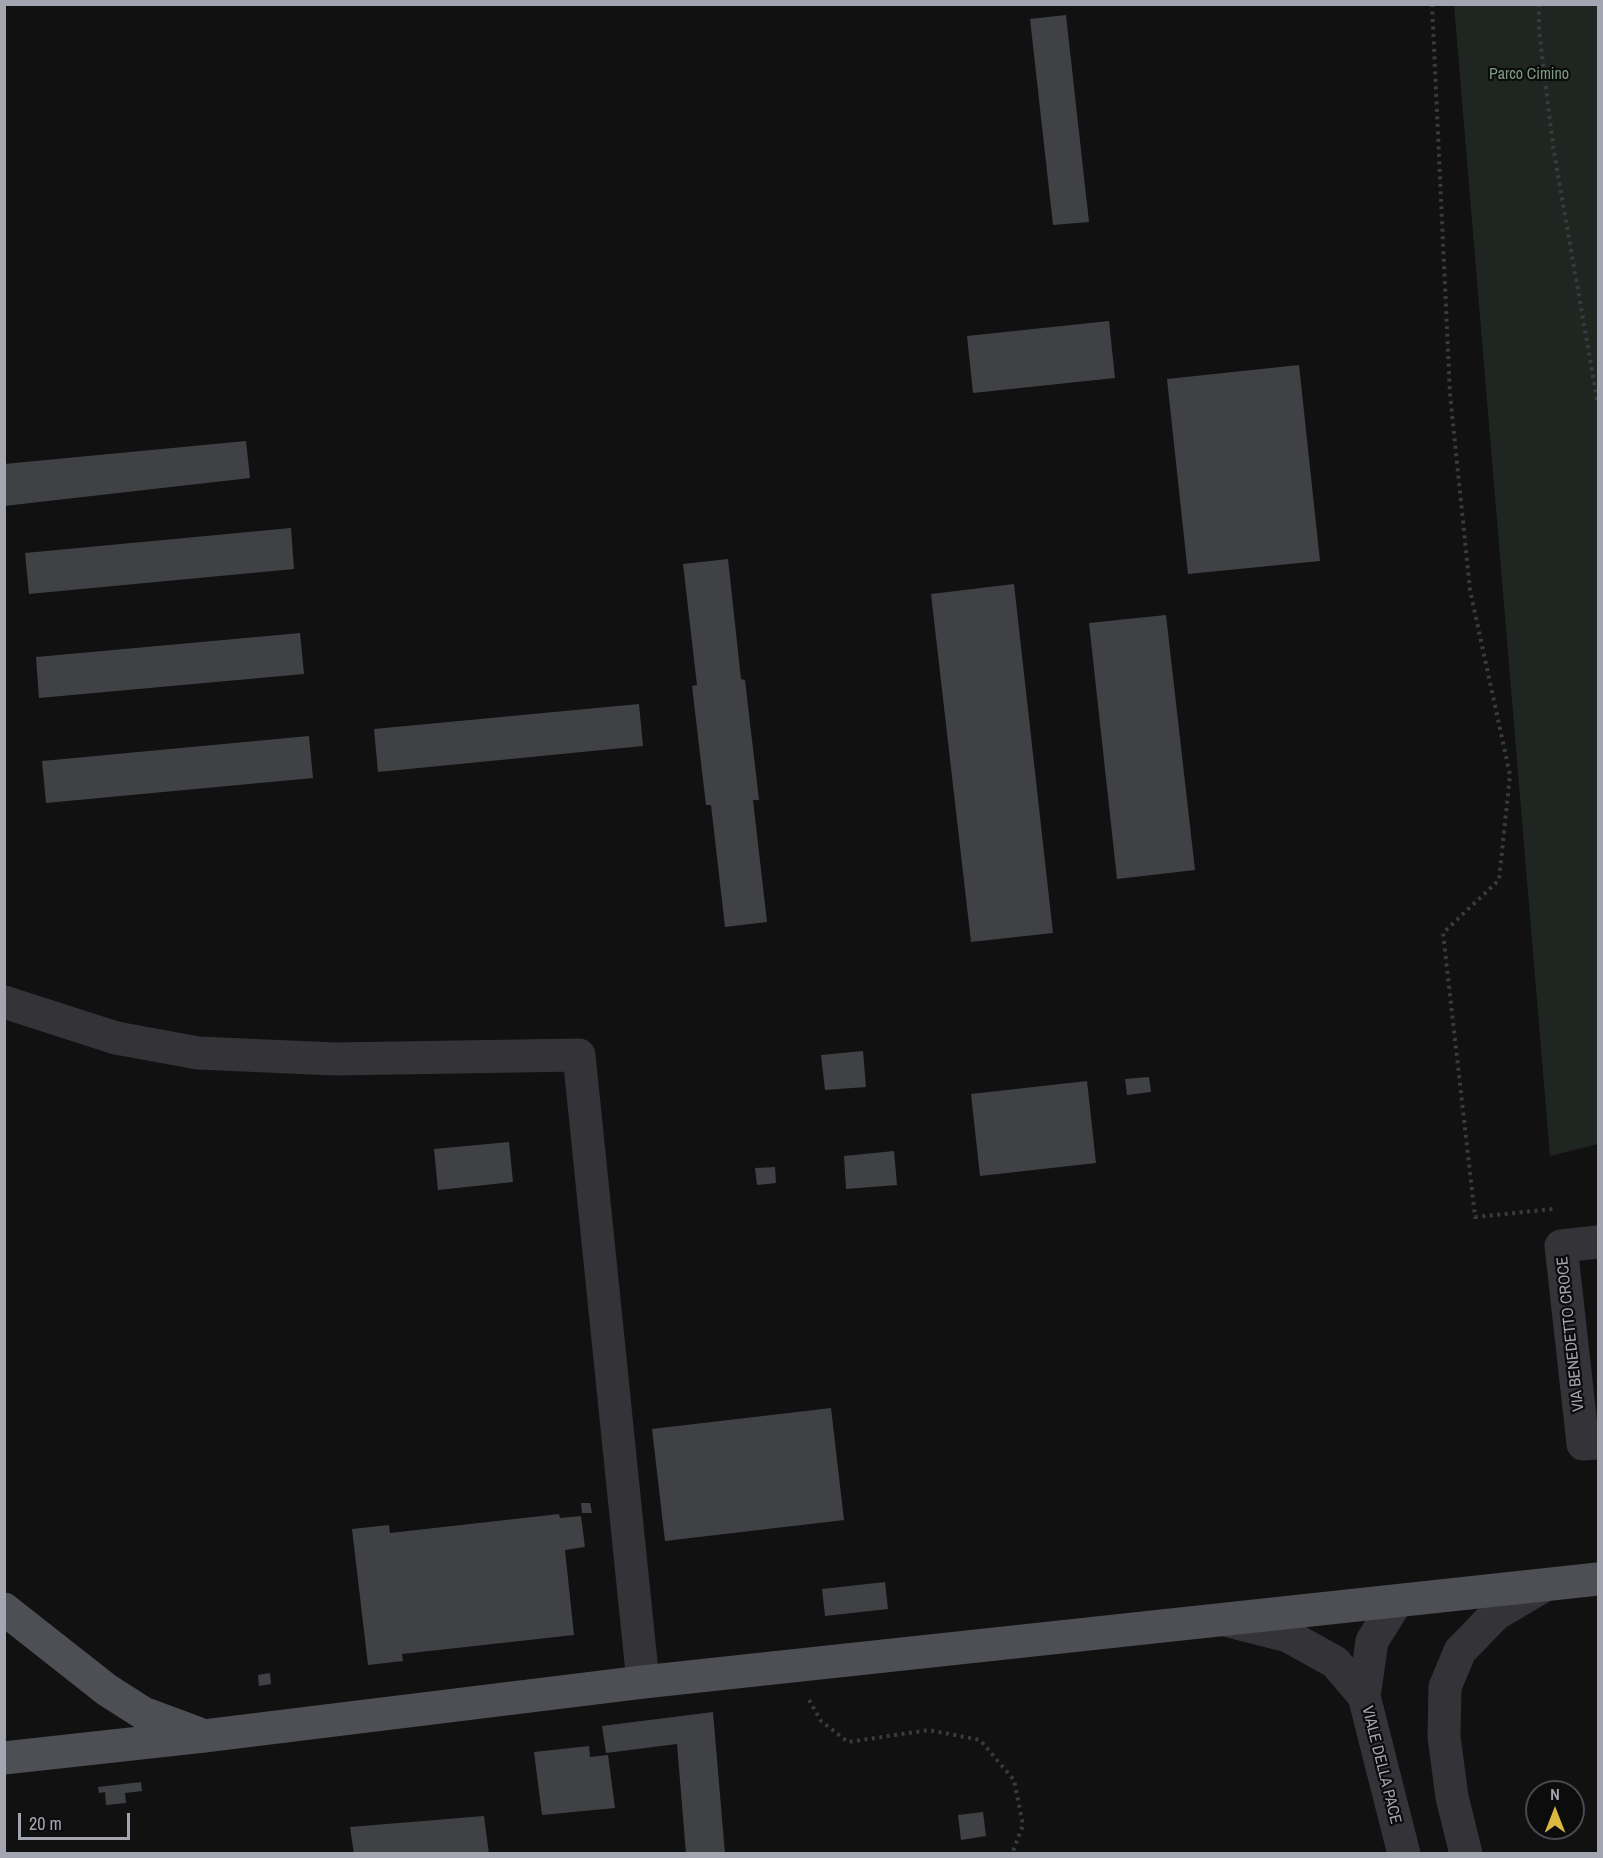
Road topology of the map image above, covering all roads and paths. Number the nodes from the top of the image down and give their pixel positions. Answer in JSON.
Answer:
{"nodes":[{"id":1,"x":1432,"y":4,"type":"edge"},
{"id":2,"x":1539,"y":4,"type":"edge"},
{"id":3,"x":1599,"y":405,"type":"edge"},
{"id":4,"x":4,"y":1002,"type":"edge"},
{"id":5,"x":1554,"y":1208,"type":"dead end"},
{"id":6,"x":1599,"y":1242,"type":"edge"},
{"id":7,"x":1599,"y":1443,"type":"edge"},
{"id":8,"x":1599,"y":1579,"type":"edge"},
{"id":9,"x":1545,"y":1585,"type":"junction"},
{"id":10,"x":1397,"y":1601,"type":"junction"},
{"id":11,"x":4,"y":1609,"type":"edge"},
{"id":12,"x":1223,"y":1620,"type":"junction"},
{"id":13,"x":789,"y":1665,"type":"junction"},
{"id":14,"x":643,"y":1682,"type":"junction"},
{"id":15,"x":1364,"y":1696,"type":"junction"},
{"id":16,"x":204,"y":1736,"type":"junction"},
{"id":17,"x":4,"y":1758,"type":"edge"},
{"id":18,"x":1012,"y":1854,"type":"edge"},
{"id":19,"x":1404,"y":1854,"type":"edge"},
{"id":20,"x":1466,"y":1854,"type":"edge"}],
"edges":[{"from":1,"to":5,"type":"path"},
{"from":2,"to":3,"type":"path"},
{"from":4,"to":14,"type":"street"},
{"from":6,"to":7,"type":"street","name":"VIA BENEDETTO CROCE"},
{"from":8,"to":9,"type":"main road"},
{"from":9,"to":10,"type":"main road"},
{"from":9,"to":20,"type":"street"},
{"from":10,"to":12,"type":"main road"},
{"from":10,"to":15,"type":"street"},
{"from":11,"to":16,"type":"main road"},
{"from":12,"to":13,"type":"main road"},
{"from":12,"to":15,"type":"street","name":"VIALE DELLA PACE"},
{"from":13,"to":14,"type":"main road"},
{"from":13,"to":18,"type":"path"},
{"from":14,"to":16,"type":"main road"},
{"from":15,"to":19,"type":"street","name":"VIALE DELLA PACE"},
{"from":16,"to":17,"type":"main road"}]}
